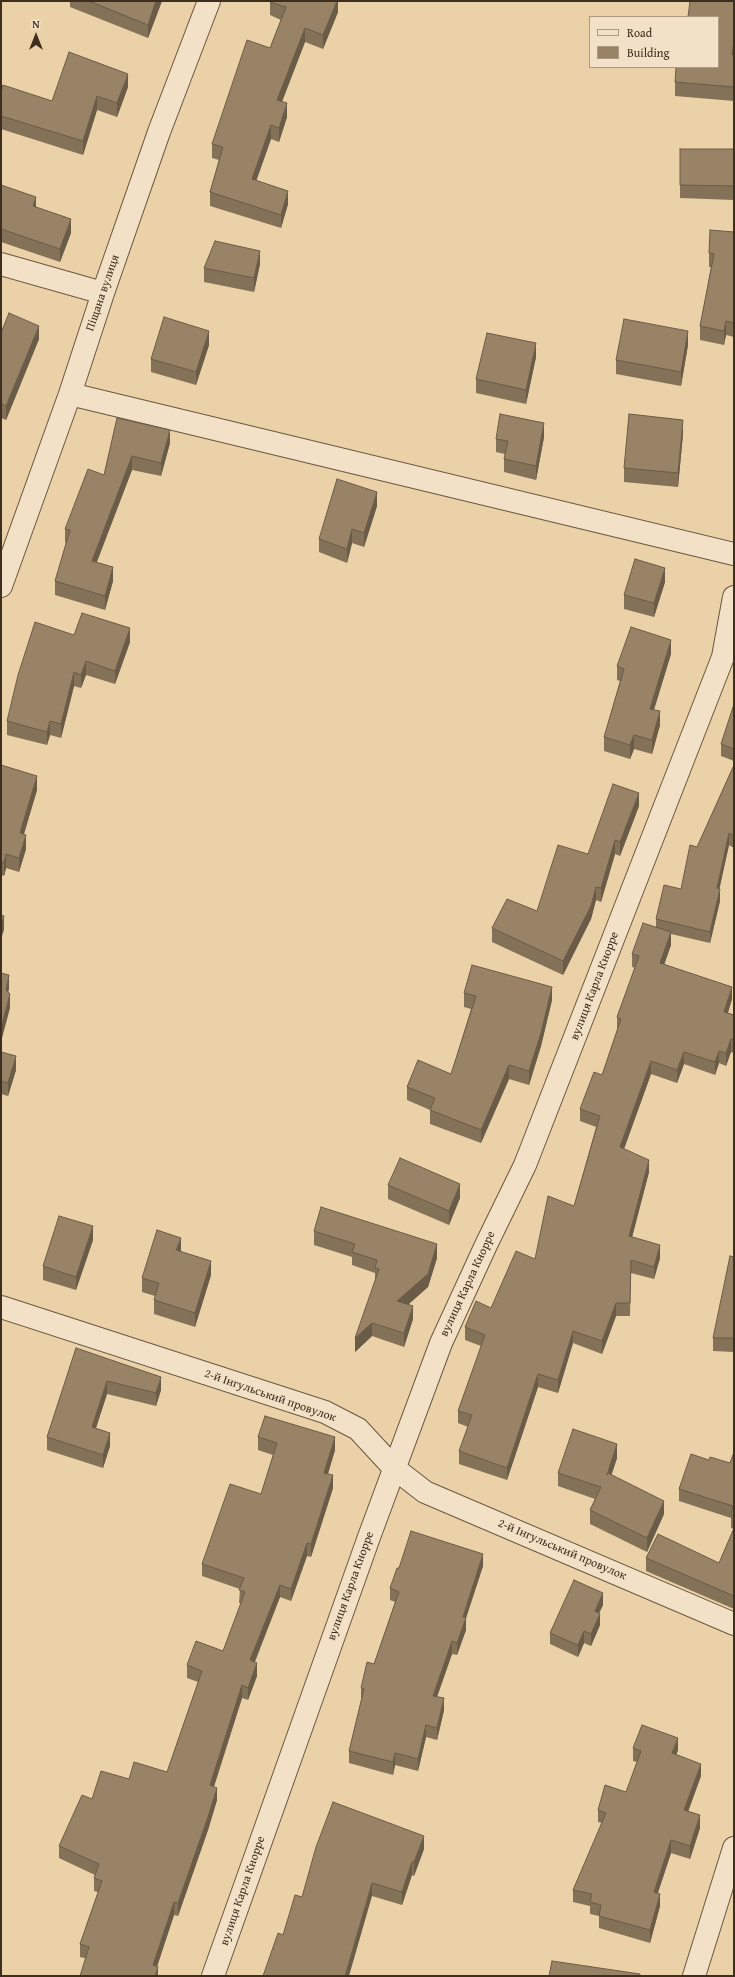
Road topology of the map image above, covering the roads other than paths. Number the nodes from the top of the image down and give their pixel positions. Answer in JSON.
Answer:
{"nodes":[{"id":1,"x":209,"y":1,"type":"edge"},
{"id":2,"x":1,"y":264,"type":"edge"},
{"id":3,"x":103,"y":293,"type":"junction"},
{"id":4,"x":70,"y":394,"type":"junction"},
{"id":5,"x":734,"y":554,"type":"edge"},
{"id":6,"x":1,"y":586,"type":"edge"},
{"id":7,"x":734,"y":597,"type":"edge"},
{"id":8,"x":1,"y":1307,"type":"edge"},
{"id":9,"x":394,"y":1468,"type":"junction"},
{"id":10,"x":734,"y":1624,"type":"edge"},
{"id":11,"x":734,"y":1848,"type":"edge"},
{"id":12,"x":213,"y":1976,"type":"edge"},
{"id":13,"x":694,"y":1976,"type":"edge"}],
"edges":[{"from":1,"to":3,"type":"street","name":"Піщана вулиця"},
{"from":2,"to":3,"type":"street"},
{"from":3,"to":4,"type":"street","name":"Піщана вулиця"},
{"from":4,"to":5,"type":"street"},
{"from":4,"to":6,"type":"street","name":"Піщана вулиця"},
{"from":7,"to":9,"type":"street","name":"вулиця Карла Кнорре"},
{"from":8,"to":9,"type":"street","name":"2-й Інгульський провулок"},
{"from":9,"to":10,"type":"street","name":"2-й Інгульський провулок"},
{"from":9,"to":12,"type":"street","name":"вулиця Карла Кнорре"},
{"from":11,"to":13,"type":"street"}]}
